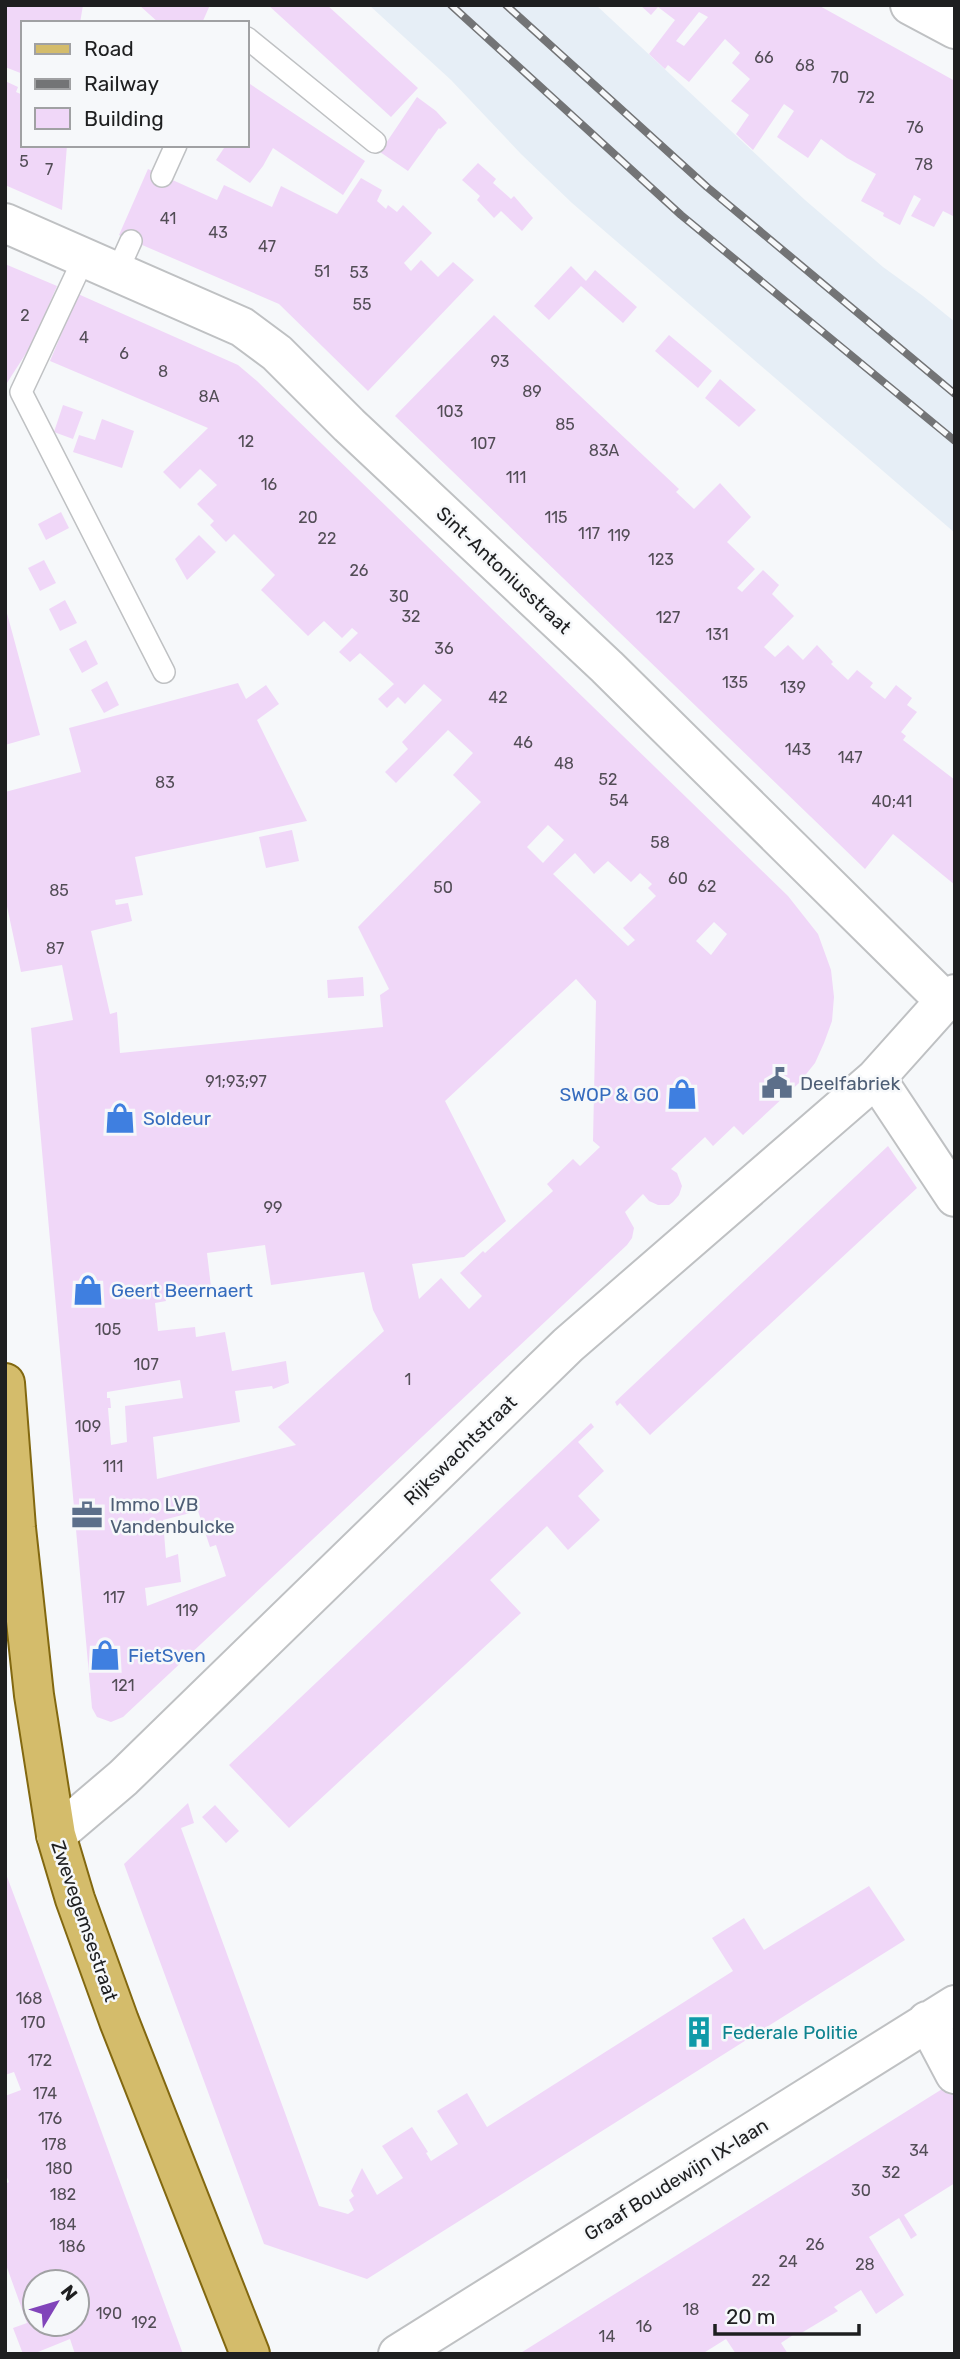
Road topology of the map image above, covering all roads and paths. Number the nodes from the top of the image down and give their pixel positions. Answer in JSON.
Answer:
{"nodes":[{"id":1,"x":910,"y":5,"type":"edge"},
{"id":2,"x":955,"y":29,"type":"edge"},
{"id":3,"x":248,"y":39,"type":"edge"},
{"id":4,"x":375,"y":142,"type":"dead end"},
{"id":5,"x":175,"y":147,"type":"edge"},
{"id":6,"x":162,"y":176,"type":"dead end"},
{"id":7,"x":5,"y":223,"type":"edge"},
{"id":8,"x":111,"y":257,"type":"junction"},
{"id":9,"x":164,"y":672,"type":"dead end"},
{"id":10,"x":950,"y":998,"type":"edge"},
{"id":11,"x":876,"y":1078,"type":"junction"},
{"id":12,"x":955,"y":1197,"type":"edge"},
{"id":13,"x":5,"y":1383,"type":"edge"},
{"id":14,"x":10,"y":1529,"type":"edge"},
{"id":15,"x":56,"y":1835,"type":"junction"},
{"id":16,"x":941,"y":2013,"type":"edge"},
{"id":17,"x":955,"y":2074,"type":"edge"},
{"id":18,"x":250,"y":2354,"type":"edge"},
{"id":19,"x":398,"y":2354,"type":"edge"}],
"edges":[{"from":1,"to":2,"type":"street"},
{"from":3,"to":4,"type":"lane"},
{"from":5,"to":6,"type":"lane"},
{"from":7,"to":8,"type":"street","name":"Sint-Antoniusstraat"},
{"from":8,"to":9,"type":"lane"},
{"from":8,"to":10,"type":"street","name":"Sint-Antoniusstraat"},
{"from":10,"to":11,"type":"street","name":"Rijkswachtstraat"},
{"from":11,"to":12,"type":"street"},
{"from":11,"to":15,"type":"street","name":"Rijkswachtstraat"},
{"from":13,"to":14,"type":"main road","name":"Zwevegemsestraat"},
{"from":14,"to":15,"type":"main road","name":"Zwevegemsestraat"},
{"from":15,"to":18,"type":"main road","name":"Zwevegemsestraat"},
{"from":16,"to":17,"type":"street"},
{"from":16,"to":19,"type":"street","name":"Graaf Boudewijn IX-laan"}]}
